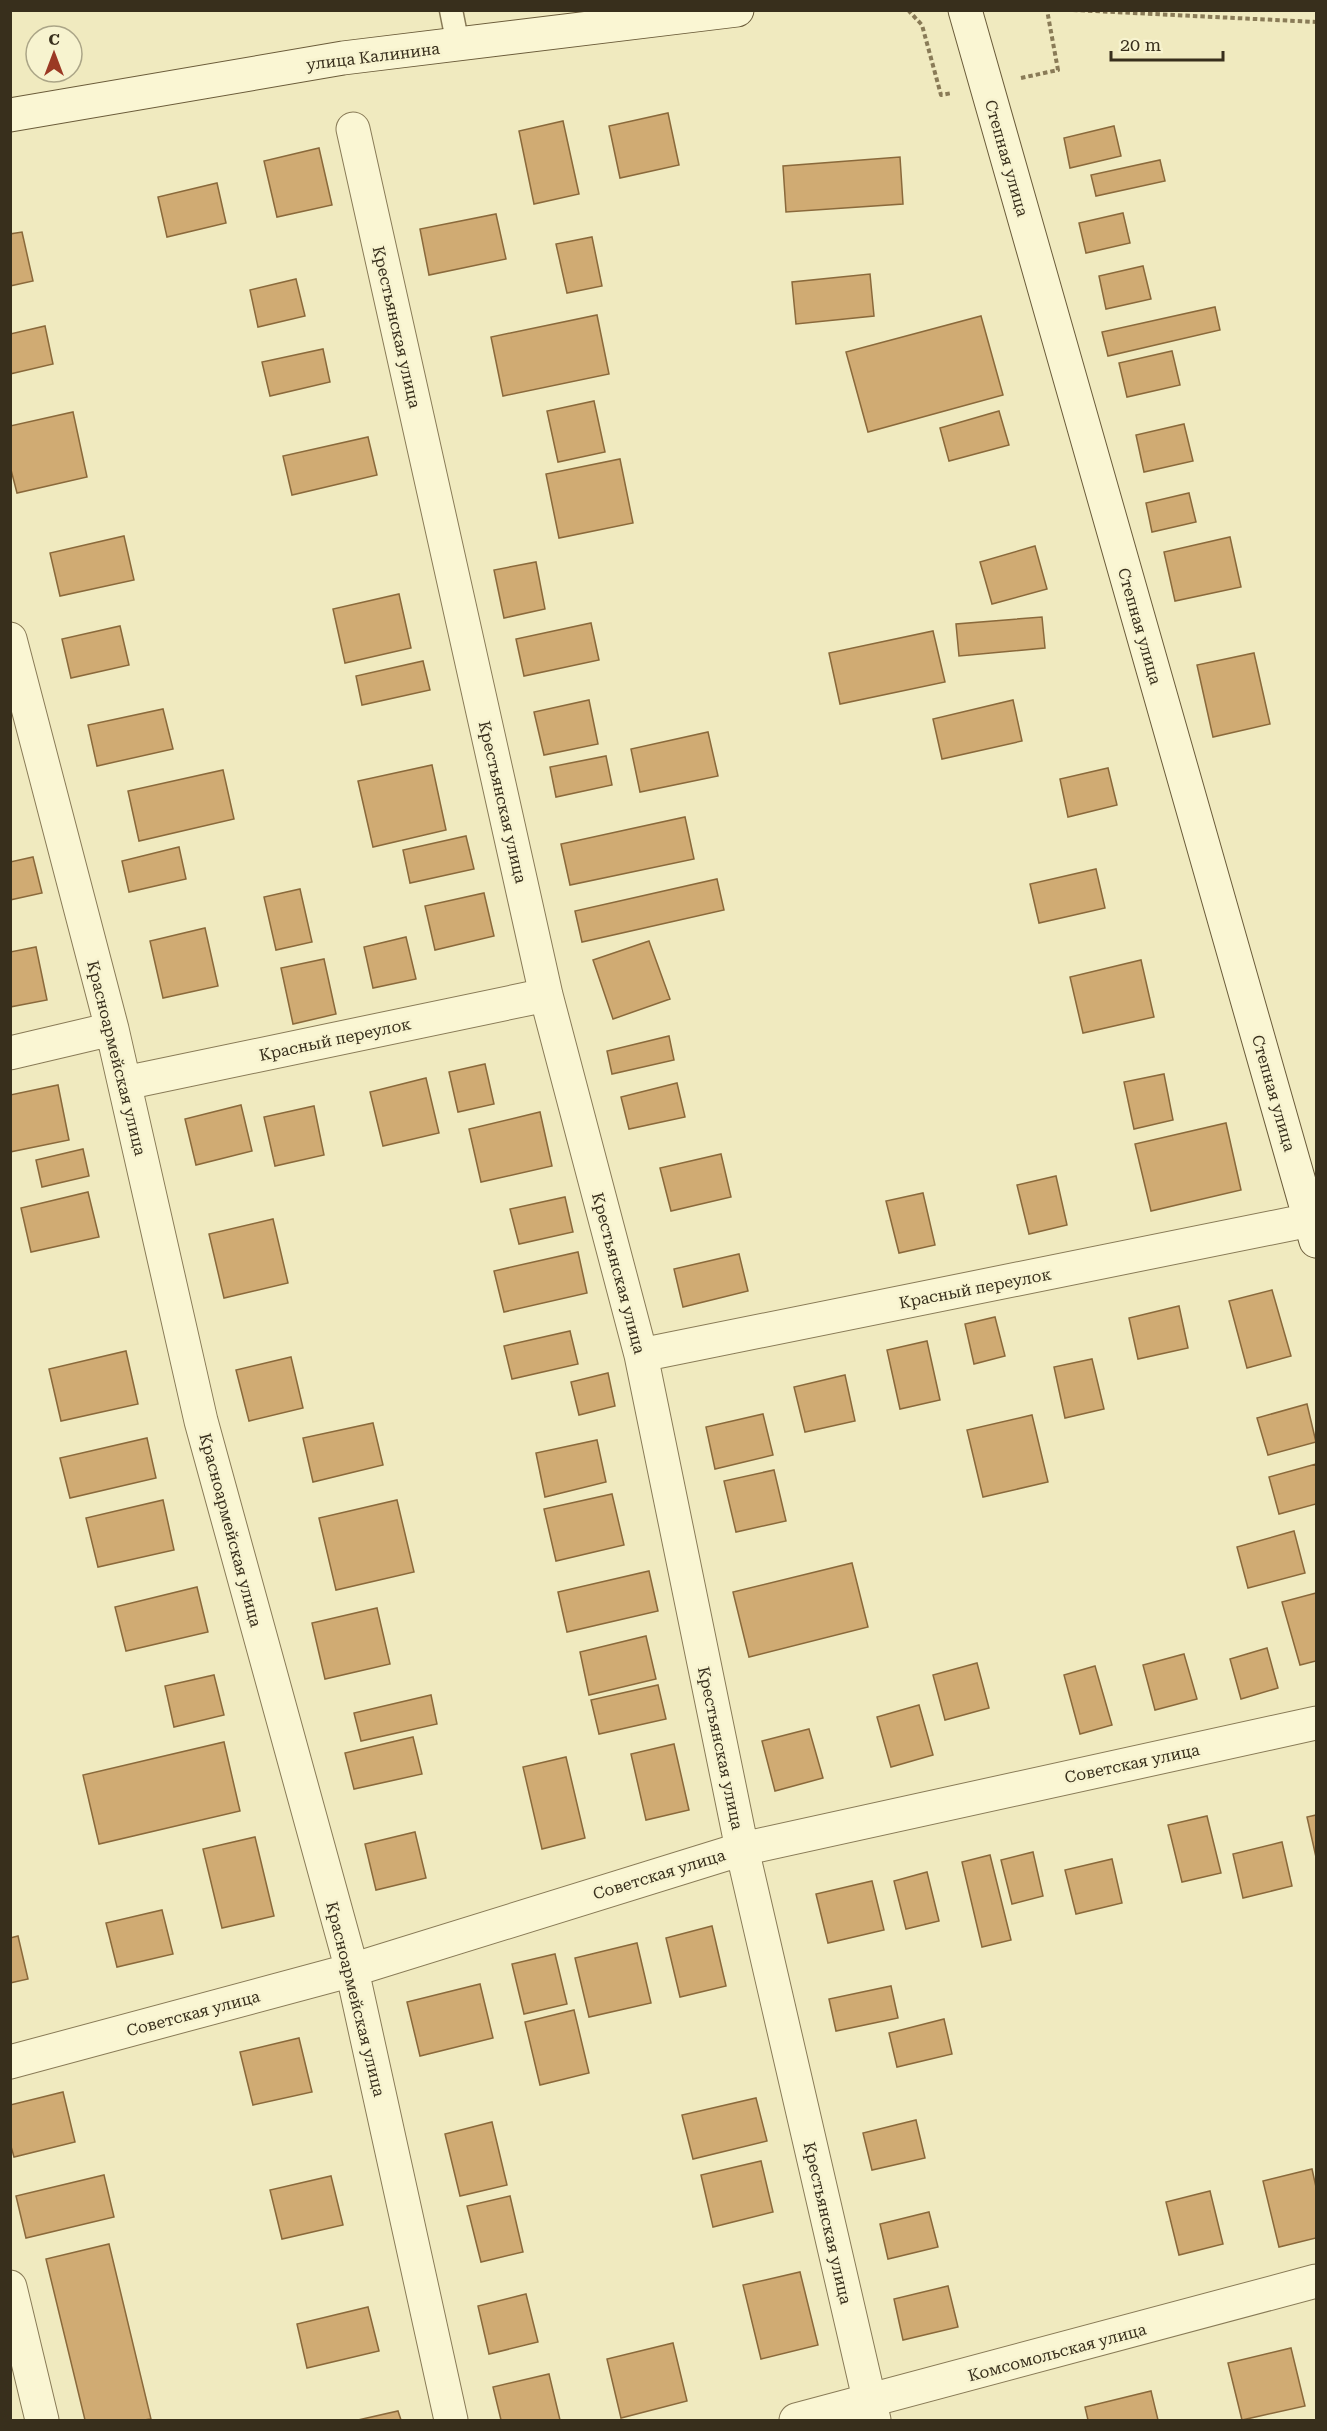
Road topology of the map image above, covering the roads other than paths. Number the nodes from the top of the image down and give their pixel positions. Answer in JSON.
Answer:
{"nodes":[{"id":1,"x":451,"y":10,"type":"edge"},
{"id":2,"x":737,"y":10,"type":"edge"},
{"id":3,"x":965,"y":10,"type":"edge"},
{"id":4,"x":458,"y":45,"type":"junction"},
{"id":5,"x":10,"y":115,"type":"edge"},
{"id":6,"x":353,"y":129,"type":"dead end"},
{"id":7,"x":10,"y":639,"type":"edge"},
{"id":8,"x":546,"y":995,"type":"junction"},
{"id":9,"x":112,"y":1029,"type":"junction"},
{"id":10,"x":10,"y":1053,"type":"edge"},
{"id":11,"x":125,"y":1083,"type":"junction"},
{"id":12,"x":1314,"y":1227,"type":"edge"},
{"id":13,"x":640,"y":1355,"type":"junction"},
{"id":14,"x":1317,"y":1723,"type":"edge"},
{"id":15,"x":742,"y":1849,"type":"junction"},
{"id":16,"x":352,"y":1970,"type":"junction"},
{"id":17,"x":10,"y":2062,"type":"edge"},
{"id":18,"x":1317,"y":2282,"type":"edge"},
{"id":19,"x":10,"y":2287,"type":"edge"},
{"id":20,"x":872,"y":2412,"type":"edge"},
{"id":21,"x":42,"y":2421,"type":"edge"},
{"id":22,"x":452,"y":2421,"type":"edge"},
{"id":23,"x":796,"y":2421,"type":"edge"}],
"edges":[{"from":1,"to":4,"type":"lane"},
{"from":2,"to":4,"type":"street","name":"улица Калинина"},
{"from":3,"to":12,"type":"street","name":"Степная улица"},
{"from":4,"to":5,"type":"street","name":"улица Калинина"},
{"from":6,"to":8,"type":"street","name":"Крестьянская улица"},
{"from":7,"to":9,"type":"street","name":"Красноармейская улица"},
{"from":8,"to":11,"type":"street","name":"Красный переулок"},
{"from":8,"to":13,"type":"street","name":"Крестьянская улица"},
{"from":9,"to":10,"type":"street"},
{"from":9,"to":11,"type":"street","name":"Красноармейская улица"},
{"from":11,"to":16,"type":"street","name":"Красноармейская улица"},
{"from":12,"to":13,"type":"street","name":"Красный переулок"},
{"from":13,"to":15,"type":"street","name":"Крестьянская улица"},
{"from":14,"to":15,"type":"street","name":"Советская улица"},
{"from":15,"to":16,"type":"street","name":"Советская улица"},
{"from":15,"to":20,"type":"street","name":"Крестьянская улица"},
{"from":16,"to":17,"type":"street","name":"Советская улица"},
{"from":16,"to":22,"type":"street","name":"Красноармейская улица"},
{"from":18,"to":20,"type":"street","name":"Комсомольская улица"},
{"from":19,"to":21,"type":"street"},
{"from":20,"to":23,"type":"street","name":"Комсомольская улица"}]}
